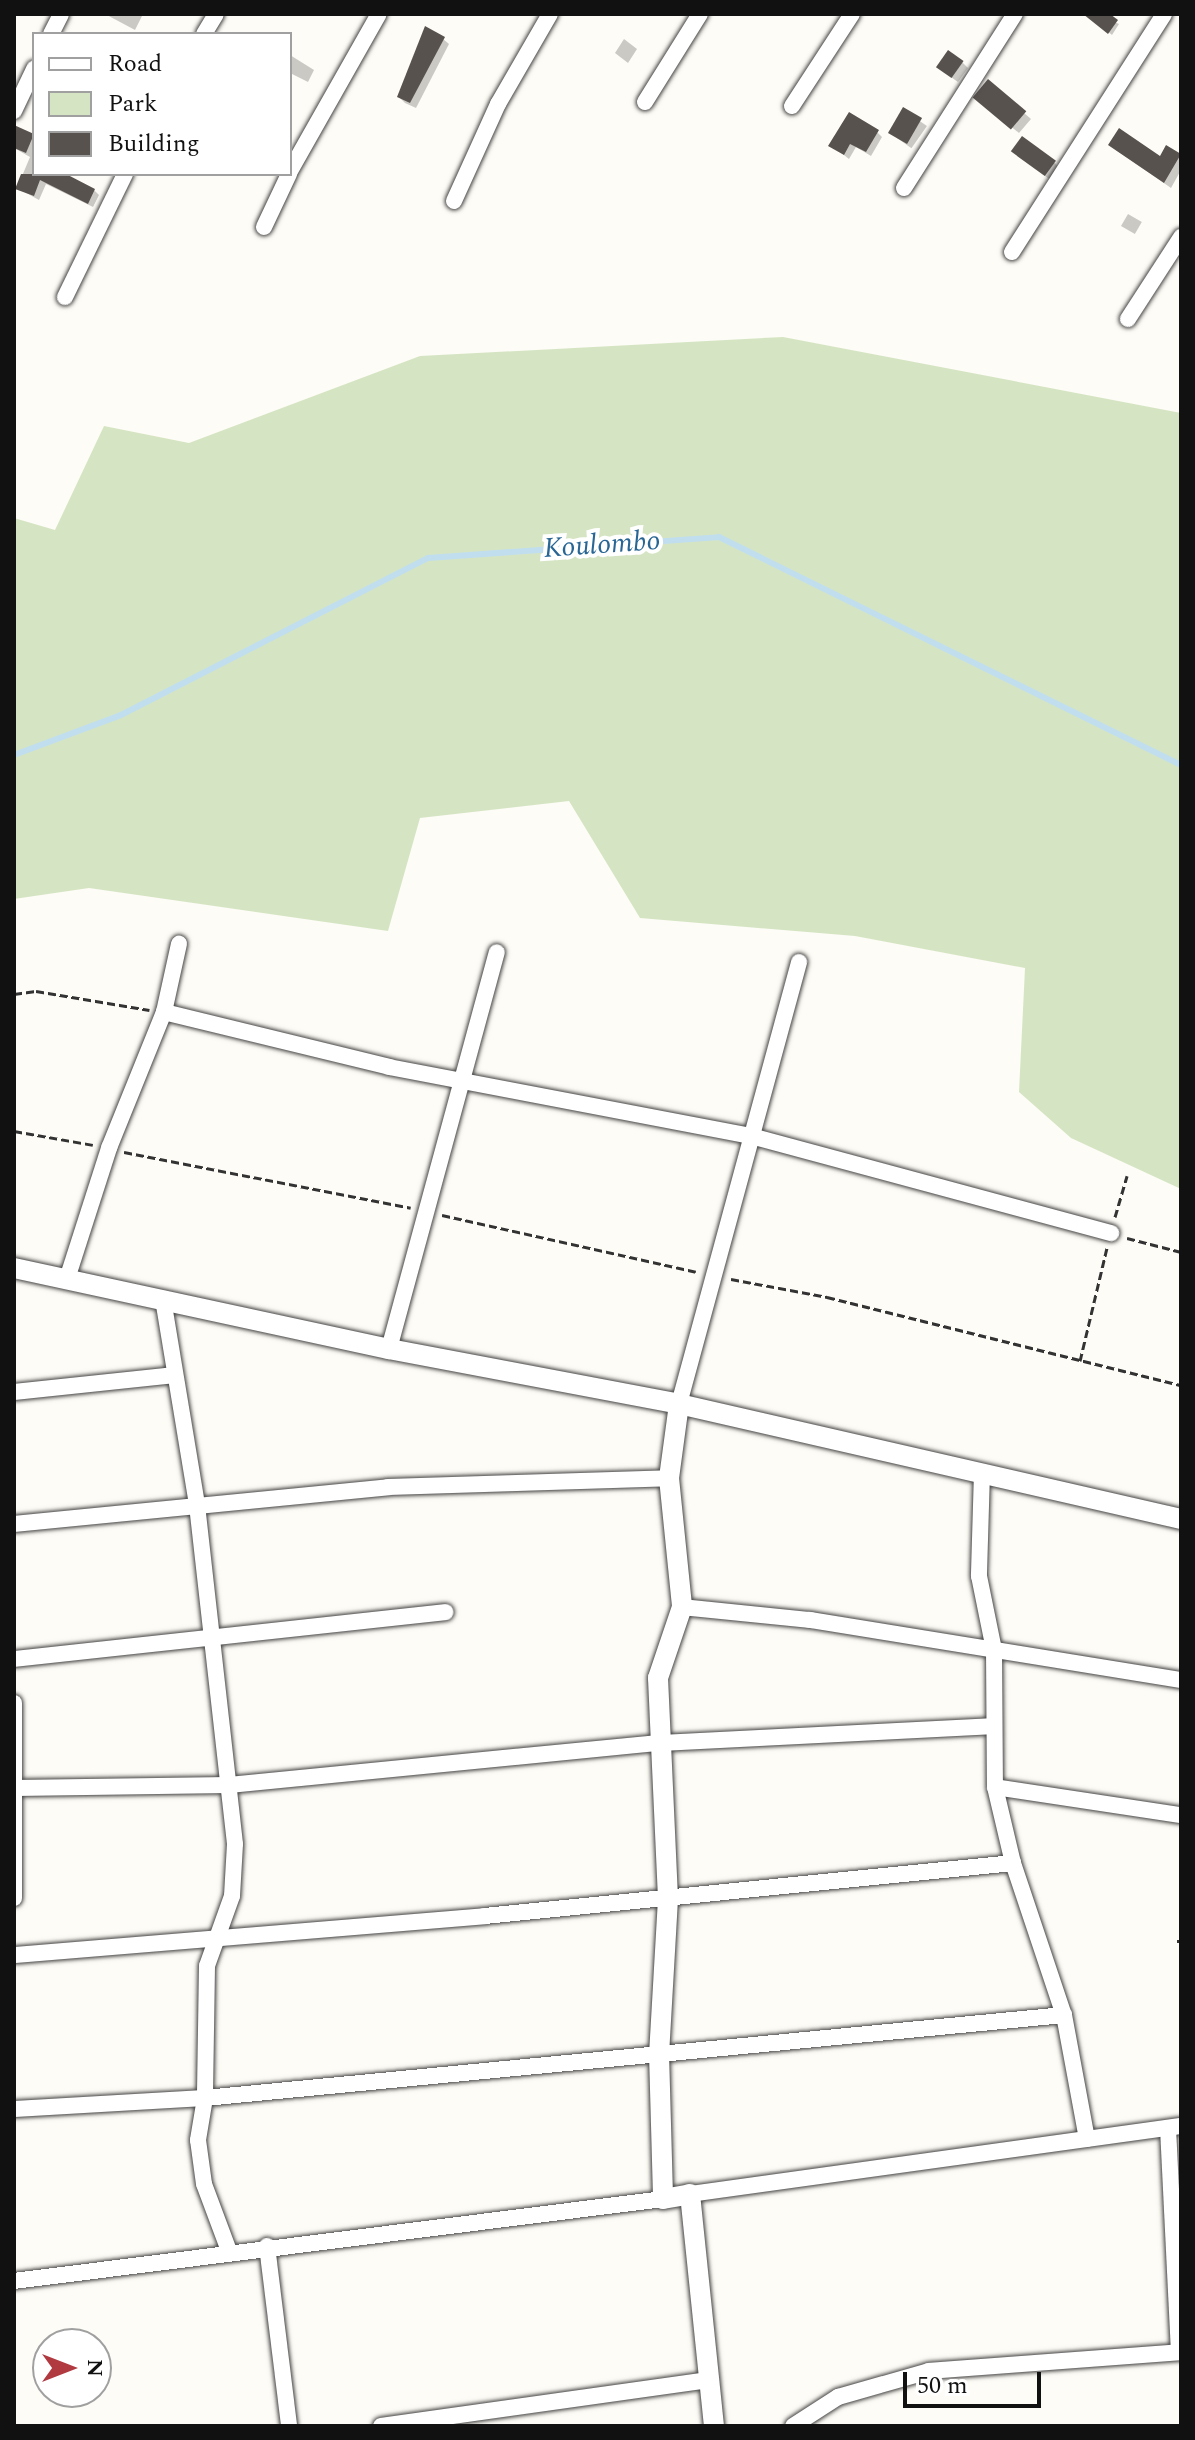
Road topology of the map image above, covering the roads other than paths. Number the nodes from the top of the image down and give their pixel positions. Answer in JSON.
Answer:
{"nodes":[{"id":1,"x":61,"y":14,"type":"edge"},
{"id":2,"x":216,"y":14,"type":"edge"},
{"id":3,"x":379,"y":14,"type":"edge"},
{"id":4,"x":550,"y":14,"type":"edge"},
{"id":5,"x":700,"y":14,"type":"edge"},
{"id":6,"x":852,"y":14,"type":"edge"},
{"id":7,"x":1015,"y":14,"type":"edge"},
{"id":8,"x":1164,"y":14,"type":"edge"},
{"id":9,"x":52,"y":32,"type":"edge"},
{"id":10,"x":205,"y":32,"type":"edge"},
{"id":11,"x":32,"y":73,"type":"edge"},
{"id":12,"x":645,"y":102,"type":"dead end"},
{"id":13,"x":792,"y":106,"type":"dead end"},
{"id":14,"x":14,"y":111,"type":"edge"},
{"id":15,"x":292,"y":167,"type":"edge"},
{"id":16,"x":124,"y":176,"type":"edge"},
{"id":17,"x":287,"y":176,"type":"edge"},
{"id":18,"x":904,"y":188,"type":"dead end"},
{"id":19,"x":454,"y":201,"type":"dead end"},
{"id":20,"x":264,"y":227,"type":"dead end"},
{"id":21,"x":1181,"y":237,"type":"edge"},
{"id":22,"x":1012,"y":252,"type":"dead end"},
{"id":23,"x":65,"y":297,"type":"dead end"},
{"id":24,"x":1128,"y":319,"type":"dead end"},
{"id":25,"x":179,"y":944,"type":"dead end"},
{"id":26,"x":497,"y":952,"type":"dead end"},
{"id":27,"x":799,"y":962,"type":"dead end"},
{"id":28,"x":164,"y":1012,"type":"junction"},
{"id":29,"x":458,"y":1080,"type":"junction"},
{"id":30,"x":755,"y":1137,"type":"junction"},
{"id":31,"x":1111,"y":1233,"type":"road end"},
{"id":32,"x":14,"y":1268,"type":"edge"},
{"id":33,"x":67,"y":1279,"type":"junction"},
{"id":34,"x":163,"y":1299,"type":"junction"},
{"id":35,"x":389,"y":1349,"type":"junction"},
{"id":36,"x":175,"y":1375,"type":"junction"},
{"id":37,"x":14,"y":1392,"type":"edge"},
{"id":38,"x":679,"y":1404,"type":"junction"},
{"id":39,"x":982,"y":1472,"type":"junction"},
{"id":40,"x":669,"y":1478,"type":"junction"},
{"id":41,"x":197,"y":1505,"type":"junction"},
{"id":42,"x":1181,"y":1519,"type":"edge"},
{"id":43,"x":14,"y":1524,"type":"edge"},
{"id":44,"x":682,"y":1607,"type":"junction"},
{"id":45,"x":445,"y":1612,"type":"dead end"},
{"id":46,"x":210,"y":1637,"type":"junction"},
{"id":47,"x":994,"y":1650,"type":"junction"},
{"id":48,"x":14,"y":1659,"type":"edge"},
{"id":49,"x":1181,"y":1680,"type":"edge"},
{"id":50,"x":14,"y":1703,"type":"edge"},
{"id":51,"x":993,"y":1726,"type":"junction"},
{"id":52,"x":659,"y":1743,"type":"junction"},
{"id":53,"x":229,"y":1785,"type":"junction"},
{"id":54,"x":995,"y":1787,"type":"junction"},
{"id":55,"x":15,"y":1788,"type":"edge"},
{"id":56,"x":1181,"y":1815,"type":"edge"},
{"id":57,"x":1013,"y":1863,"type":"junction"},
{"id":58,"x":14,"y":1898,"type":"edge"},
{"id":59,"x":668,"y":1899,"type":"junction"},
{"id":60,"x":217,"y":1938,"type":"junction"},
{"id":61,"x":14,"y":1955,"type":"edge"},
{"id":62,"x":1064,"y":2015,"type":"junction"},
{"id":63,"x":659,"y":2053,"type":"junction"},
{"id":64,"x":205,"y":2098,"type":"junction"},
{"id":65,"x":14,"y":2109,"type":"edge"},
{"id":66,"x":1175,"y":2127,"type":"edge"},
{"id":67,"x":1087,"y":2139,"type":"junction"},
{"id":68,"x":690,"y":2194,"type":"junction"},
{"id":69,"x":663,"y":2199,"type":"junction"},
{"id":70,"x":267,"y":2246,"type":"junction"},
{"id":71,"x":229,"y":2251,"type":"junction"},
{"id":72,"x":14,"y":2281,"type":"edge"},
{"id":73,"x":1180,"y":2352,"type":"edge"},
{"id":74,"x":707,"y":2380,"type":"junction"},
{"id":75,"x":289,"y":2426,"type":"edge"},
{"id":76,"x":381,"y":2426,"type":"edge"},
{"id":77,"x":714,"y":2426,"type":"edge"},
{"id":78,"x":793,"y":2426,"type":"edge"}],
"edges":[{"from":1,"to":9,"type":"street"},
{"from":2,"to":10,"type":"street"},
{"from":3,"to":15,"type":"street"},
{"from":4,"to":19,"type":"street"},
{"from":5,"to":12,"type":"street"},
{"from":6,"to":13,"type":"street"},
{"from":7,"to":18,"type":"street"},
{"from":8,"to":22,"type":"street"},
{"from":11,"to":14,"type":"street"},
{"from":16,"to":23,"type":"street"},
{"from":17,"to":20,"type":"street"},
{"from":21,"to":24,"type":"street"},
{"from":25,"to":28,"type":"street"},
{"from":26,"to":29,"type":"street"},
{"from":27,"to":30,"type":"street"},
{"from":28,"to":29,"type":"street"},
{"from":28,"to":33,"type":"street"},
{"from":29,"to":30,"type":"street"},
{"from":29,"to":35,"type":"street"},
{"from":30,"to":31,"type":"street"},
{"from":30,"to":38,"type":"street"},
{"from":32,"to":33,"type":"street"},
{"from":33,"to":34,"type":"street"},
{"from":34,"to":35,"type":"street"},
{"from":34,"to":36,"type":"street"},
{"from":35,"to":38,"type":"street"},
{"from":36,"to":37,"type":"street"},
{"from":36,"to":41,"type":"street"},
{"from":38,"to":39,"type":"street"},
{"from":38,"to":40,"type":"street"},
{"from":39,"to":42,"type":"street"},
{"from":39,"to":47,"type":"street"},
{"from":40,"to":41,"type":"street"},
{"from":40,"to":44,"type":"street"},
{"from":41,"to":43,"type":"street"},
{"from":41,"to":46,"type":"street"},
{"from":44,"to":47,"type":"street"},
{"from":44,"to":52,"type":"street"},
{"from":45,"to":46,"type":"street"},
{"from":46,"to":48,"type":"street"},
{"from":46,"to":53,"type":"street"},
{"from":47,"to":49,"type":"street"},
{"from":47,"to":51,"type":"street"},
{"from":50,"to":55,"type":"street"},
{"from":51,"to":52,"type":"street"},
{"from":51,"to":54,"type":"street"},
{"from":52,"to":53,"type":"street"},
{"from":52,"to":59,"type":"street"},
{"from":53,"to":55,"type":"street"},
{"from":53,"to":60,"type":"street"},
{"from":54,"to":56,"type":"street"},
{"from":54,"to":57,"type":"street"},
{"from":55,"to":58,"type":"street"},
{"from":57,"to":59,"type":"street"},
{"from":57,"to":62,"type":"street"},
{"from":59,"to":60,"type":"street"},
{"from":59,"to":63,"type":"street"},
{"from":60,"to":61,"type":"street"},
{"from":60,"to":64,"type":"street"},
{"from":62,"to":63,"type":"street"},
{"from":62,"to":67,"type":"street"},
{"from":63,"to":64,"type":"street"},
{"from":63,"to":69,"type":"street"},
{"from":64,"to":65,"type":"street"},
{"from":64,"to":71,"type":"street"},
{"from":66,"to":67,"type":"street"},
{"from":66,"to":73,"type":"street"},
{"from":67,"to":68,"type":"street"},
{"from":68,"to":69,"type":"street"},
{"from":68,"to":74,"type":"street"},
{"from":69,"to":70,"type":"street"},
{"from":70,"to":71,"type":"street"},
{"from":70,"to":75,"type":"street"},
{"from":71,"to":72,"type":"street"},
{"from":73,"to":78,"type":"street"},
{"from":74,"to":76,"type":"street"},
{"from":74,"to":77,"type":"street"}]}
